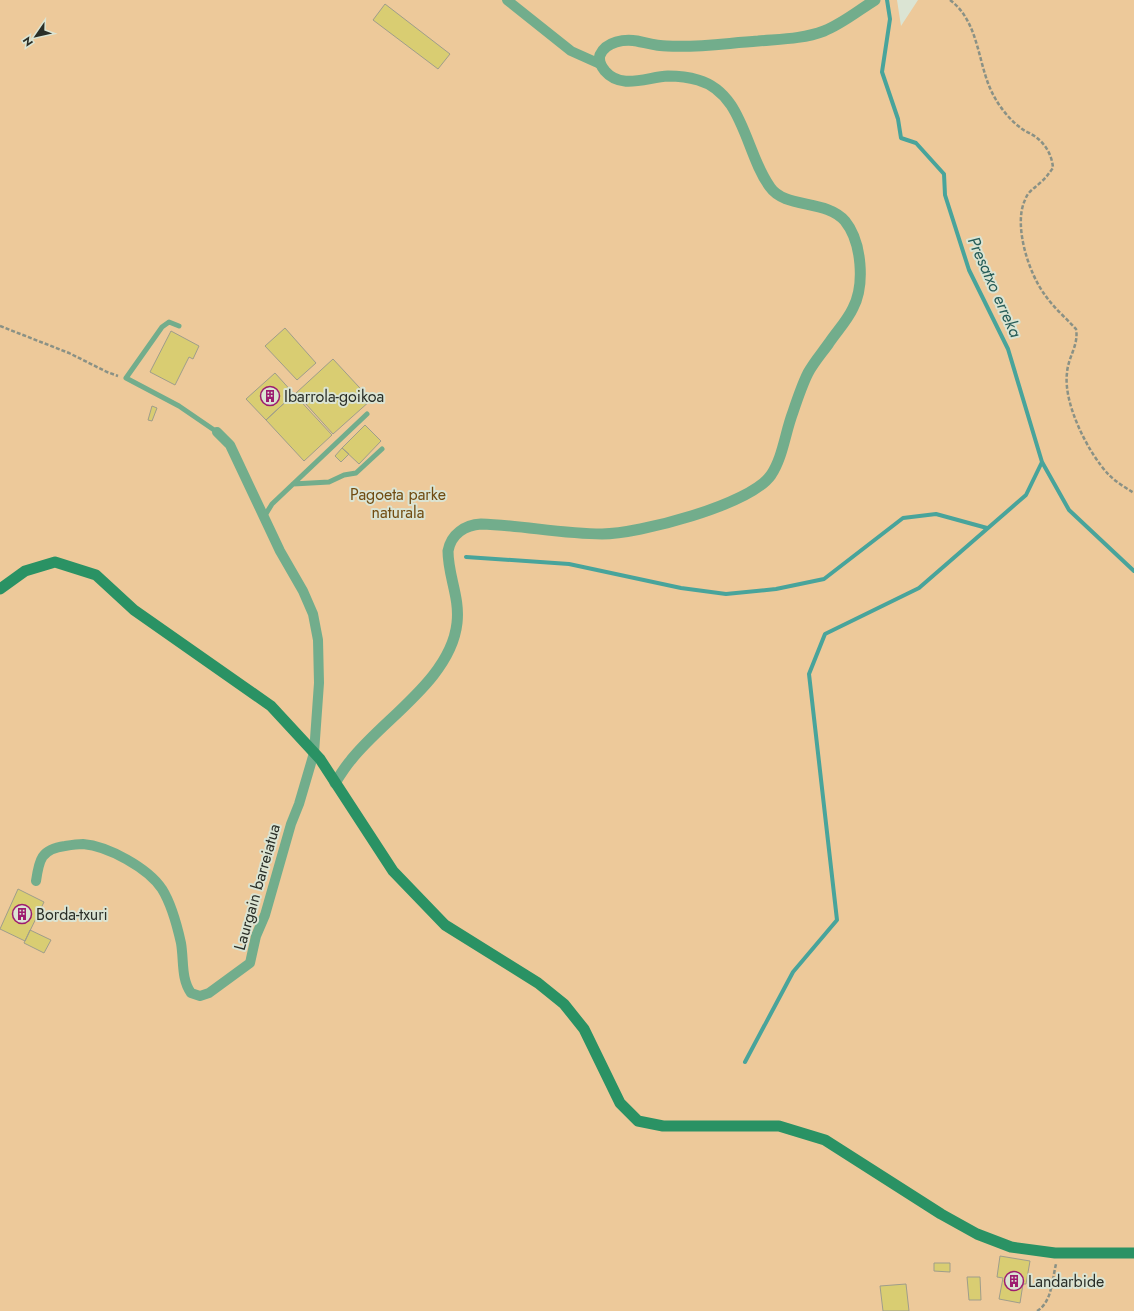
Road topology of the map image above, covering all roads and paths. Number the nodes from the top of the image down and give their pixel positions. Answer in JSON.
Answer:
{"nodes":[{"id":1,"x":507,"y":0,"type":"edge"},
{"id":2,"x":875,"y":0,"type":"edge"},
{"id":3,"x":950,"y":0,"type":"edge"},
{"id":4,"x":600,"y":64,"type":"junction"},
{"id":5,"x":0,"y":326,"type":"edge"},
{"id":6,"x":179,"y":326,"type":"dead end"},
{"id":7,"x":126,"y":378,"type":"junction"},
{"id":8,"x":367,"y":414,"type":"dead end"},
{"id":9,"x":217,"y":432,"type":"joint"},
{"id":10,"x":382,"y":449,"type":"dead end"},
{"id":11,"x":293,"y":484,"type":"junction"},
{"id":12,"x":1134,"y":493,"type":"edge"},
{"id":13,"x":264,"y":517,"type":"junction"},
{"id":14,"x":0,"y":589,"type":"edge"},
{"id":15,"x":314,"y":753,"type":"junction"},
{"id":16,"x":335,"y":783,"type":"junction"},
{"id":17,"x":36,"y":881,"type":"dead end"},
{"id":18,"x":1134,"y":1253,"type":"edge"},
{"id":19,"x":1057,"y":1263,"type":"dead end"},
{"id":20,"x":1037,"y":1311,"type":"edge"}],
"edges":[{"from":1,"to":4,"type":"street"},
{"from":2,"to":4,"type":"street"},
{"from":3,"to":12,"type":"path"},
{"from":4,"to":16,"type":"street"},
{"from":5,"to":7,"type":"path"},
{"from":6,"to":7,"type":"lane"},
{"from":7,"to":9,"type":"lane"},
{"from":8,"to":11,"type":"lane"},
{"from":9,"to":13,"type":"street","name":"Laurgain barreiatua"},
{"from":10,"to":11,"type":"lane"},
{"from":11,"to":13,"type":"lane"},
{"from":13,"to":15,"type":"street","name":"Laurgain barreiatua"},
{"from":14,"to":15,"type":"main road"},
{"from":15,"to":16,"type":"main road"},
{"from":15,"to":17,"type":"street","name":"Laurgain barreiatua"},
{"from":16,"to":18,"type":"main road"},
{"from":19,"to":20,"type":"path"}]}
